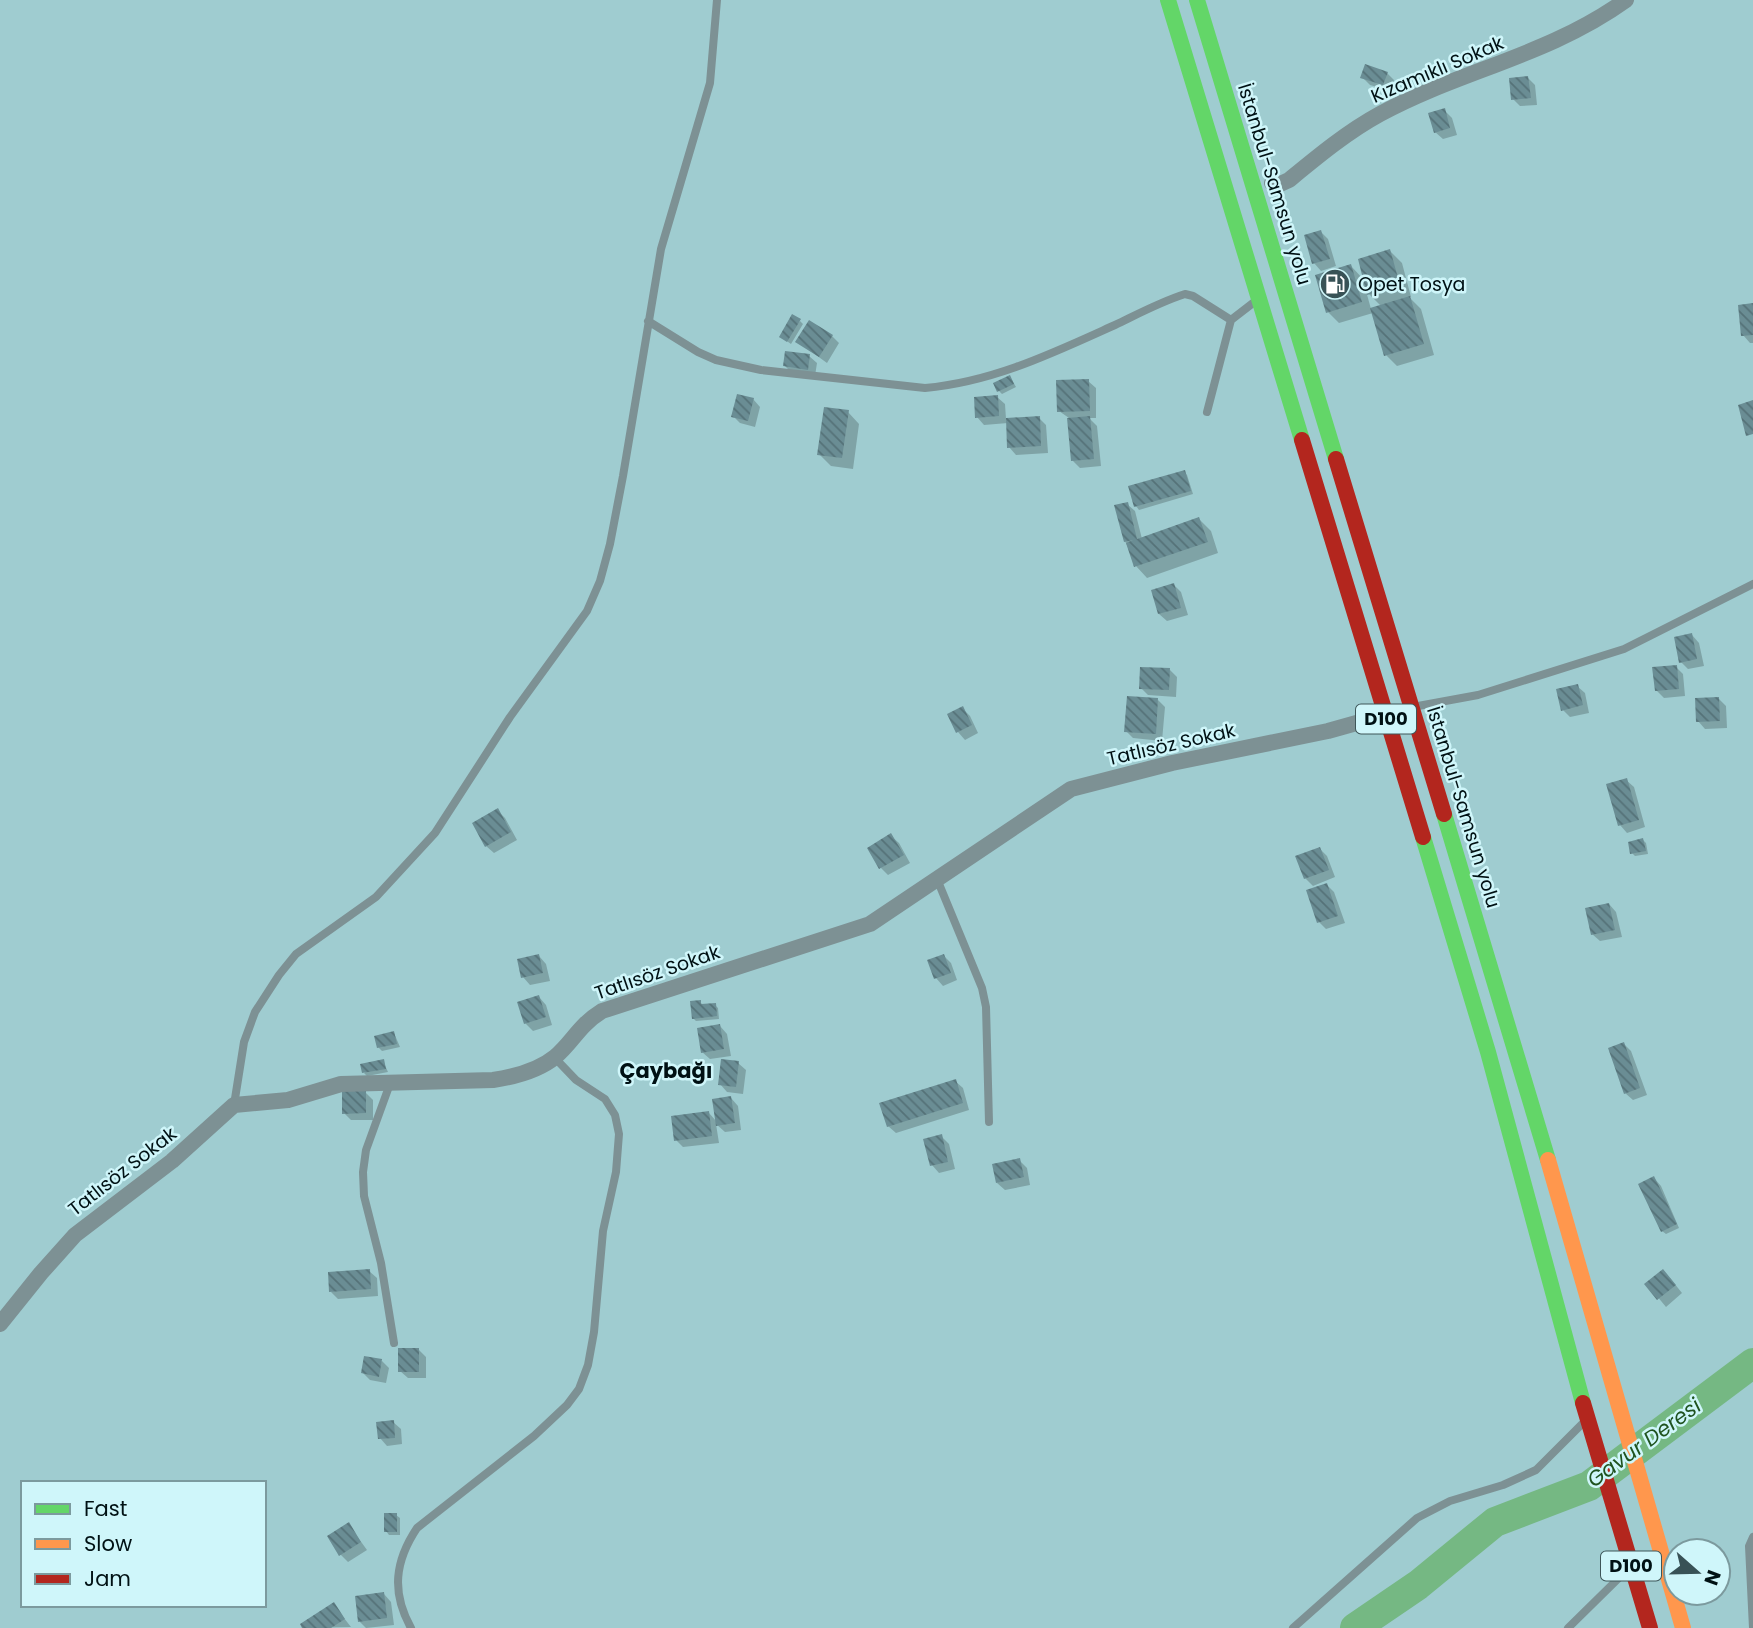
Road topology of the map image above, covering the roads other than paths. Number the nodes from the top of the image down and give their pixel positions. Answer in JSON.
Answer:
{"nodes":[{"id":1,"x":717,"y":0,"type":"edge"},
{"id":2,"x":1168,"y":0,"type":"edge"},
{"id":3,"x":1197,"y":0,"type":"edge"},
{"id":4,"x":1626,"y":0,"type":"edge"},
{"id":5,"x":1272,"y":183,"type":"dead end"},
{"id":6,"x":1258,"y":299,"type":"junction"},
{"id":7,"x":1231,"y":320,"type":"junction"},
{"id":8,"x":648,"y":321,"type":"junction"},
{"id":9,"x":1207,"y":412,"type":"dead end"},
{"id":10,"x":1753,"y":584,"type":"edge"},
{"id":11,"x":1412,"y":707,"type":"junction"},
{"id":12,"x":1385,"y":715,"type":"junction"},
{"id":13,"x":937,"y":879,"type":"junction"},
{"id":14,"x":554,"y":1057,"type":"junction"},
{"id":15,"x":391,"y":1081,"type":"junction"},
{"id":16,"x":234,"y":1105,"type":"junction"},
{"id":17,"x":989,"y":1122,"type":"dead end"},
{"id":18,"x":0,"y":1325,"type":"edge"},
{"id":19,"x":394,"y":1343,"type":"dead end"},
{"id":20,"x":1588,"y":1418,"type":"junction"},
{"id":21,"x":1753,"y":1537,"type":"edge"},
{"id":22,"x":1631,"y":1567,"type":"junction"},
{"id":23,"x":411,"y":1628,"type":"edge"},
{"id":24,"x":1293,"y":1628,"type":"edge"},
{"id":25,"x":1568,"y":1628,"type":"edge"},
{"id":26,"x":1650,"y":1628,"type":"edge"},
{"id":27,"x":1683,"y":1628,"type":"edge"},
{"id":28,"x":1753,"y":1628,"type":"edge"}],
"edges":[{"from":1,"to":8,"type":"lane"},
{"from":2,"to":6,"type":"highway","number":"D100"},
{"from":3,"to":11,"type":"highway","name":"İstanbul-Samsun yolu","number":"D100"},
{"from":4,"to":5,"type":"street","name":"Kızamıklı Sokak"},
{"from":6,"to":7,"type":"lane"},
{"from":6,"to":12,"type":"highway","number":"D100"},
{"from":7,"to":8,"type":"lane"},
{"from":7,"to":9,"type":"lane"},
{"from":8,"to":16,"type":"lane"},
{"from":10,"to":11,"type":"lane"},
{"from":11,"to":27,"type":"highway","name":"İstanbul-Samsun yolu","number":"D100"},
{"from":12,"to":13,"type":"street","name":"Tatlısöz Sokak"},
{"from":12,"to":20,"type":"highway","number":"D100"},
{"from":13,"to":14,"type":"street","name":"Tatlısöz Sokak"},
{"from":13,"to":17,"type":"lane"},
{"from":14,"to":15,"type":"street","name":"Tatlısöz Sokak"},
{"from":14,"to":23,"type":"lane"},
{"from":15,"to":16,"type":"street","name":"Tatlısöz Sokak"},
{"from":15,"to":19,"type":"lane"},
{"from":16,"to":18,"type":"street","name":"Tatlısöz Sokak"},
{"from":20,"to":22,"type":"highway","number":"D100"},
{"from":20,"to":24,"type":"lane"},
{"from":21,"to":28,"type":"lane"},
{"from":22,"to":25,"type":"lane"},
{"from":22,"to":26,"type":"highway","number":"D100"}]}
